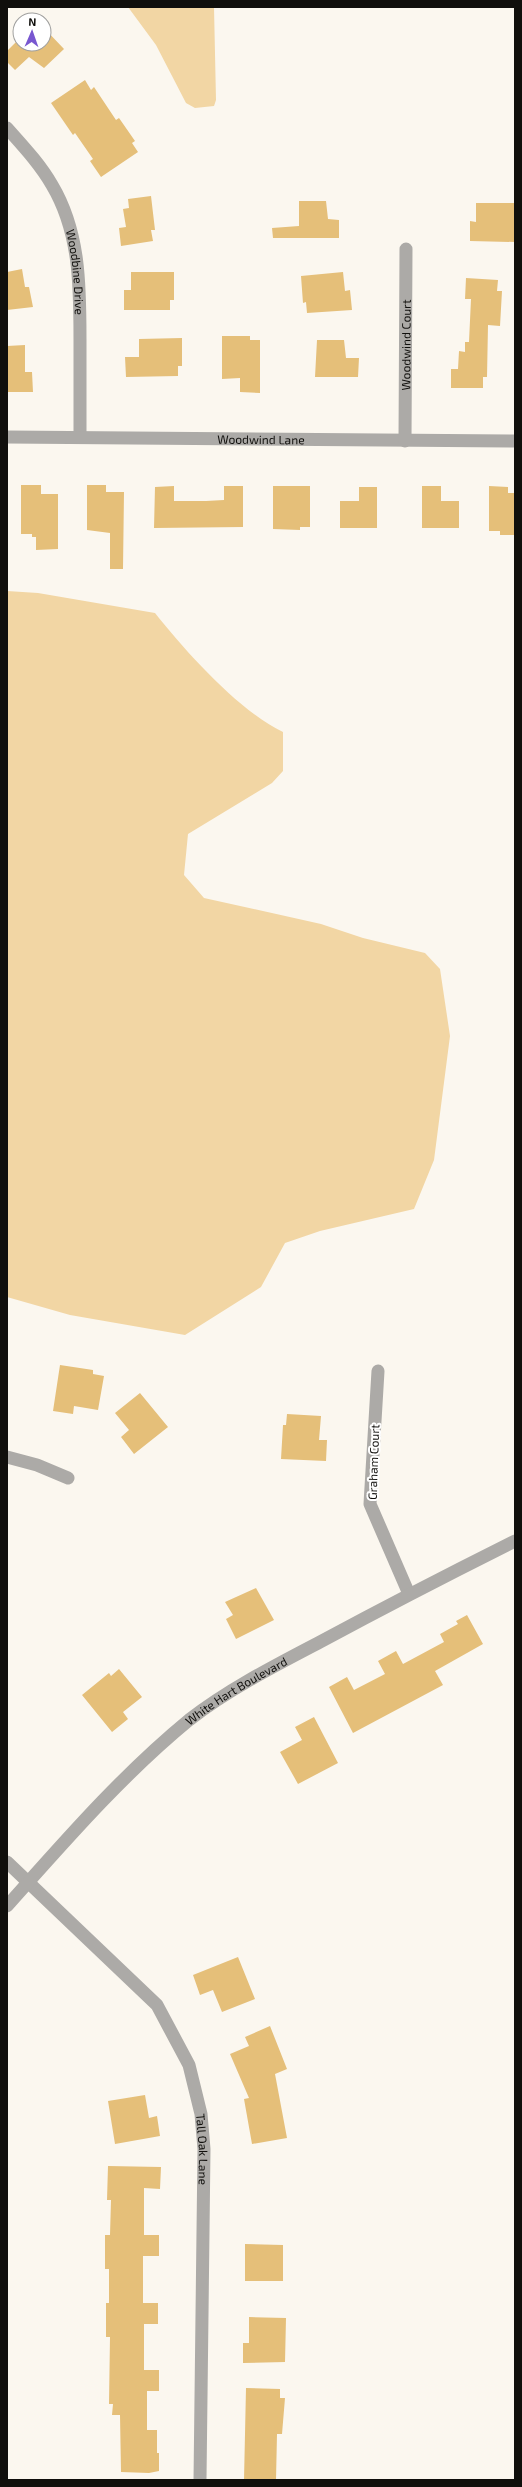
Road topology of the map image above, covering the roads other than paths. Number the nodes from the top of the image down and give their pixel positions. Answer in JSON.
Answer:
{"nodes":[{"id":1,"x":7,"y":128,"type":"edge"},
{"id":2,"x":406,"y":249,"type":"dead end"},
{"id":3,"x":80,"y":436,"type":"junction"},
{"id":4,"x":7,"y":437,"type":"edge"},
{"id":5,"x":405,"y":440,"type":"junction"},
{"id":6,"x":515,"y":441,"type":"edge"},
{"id":7,"x":378,"y":1370,"type":"dead end"},
{"id":8,"x":7,"y":1457,"type":"edge"},
{"id":9,"x":68,"y":1478,"type":"dead end"},
{"id":10,"x":515,"y":1541,"type":"edge"},
{"id":11,"x":409,"y":1594,"type":"junction"},
{"id":12,"x":7,"y":1862,"type":"edge"},
{"id":13,"x":29,"y":1881,"type":"junction"},
{"id":14,"x":7,"y":1906,"type":"edge"},
{"id":15,"x":200,"y":2480,"type":"edge"}],
"edges":[{"from":1,"to":3,"type":"street","name":"Woodbine Drive"},
{"from":2,"to":5,"type":"street","name":"Woodwind Court"},
{"from":3,"to":4,"type":"street","name":"Woodwind Lane"},
{"from":3,"to":5,"type":"street","name":"Woodwind Lane"},
{"from":5,"to":6,"type":"street","name":"Woodwind Lane"},
{"from":7,"to":11,"type":"street","name":"Graham Court"},
{"from":8,"to":9,"type":"street"},
{"from":10,"to":11,"type":"street","name":"White Hart Boulevard"},
{"from":11,"to":13,"type":"street","name":"White Hart Boulevard"},
{"from":12,"to":13,"type":"street","name":"Tall Oak Lane"},
{"from":13,"to":14,"type":"street","name":"White Hart Boulevard"},
{"from":13,"to":15,"type":"street","name":"Tall Oak Lane"}]}
